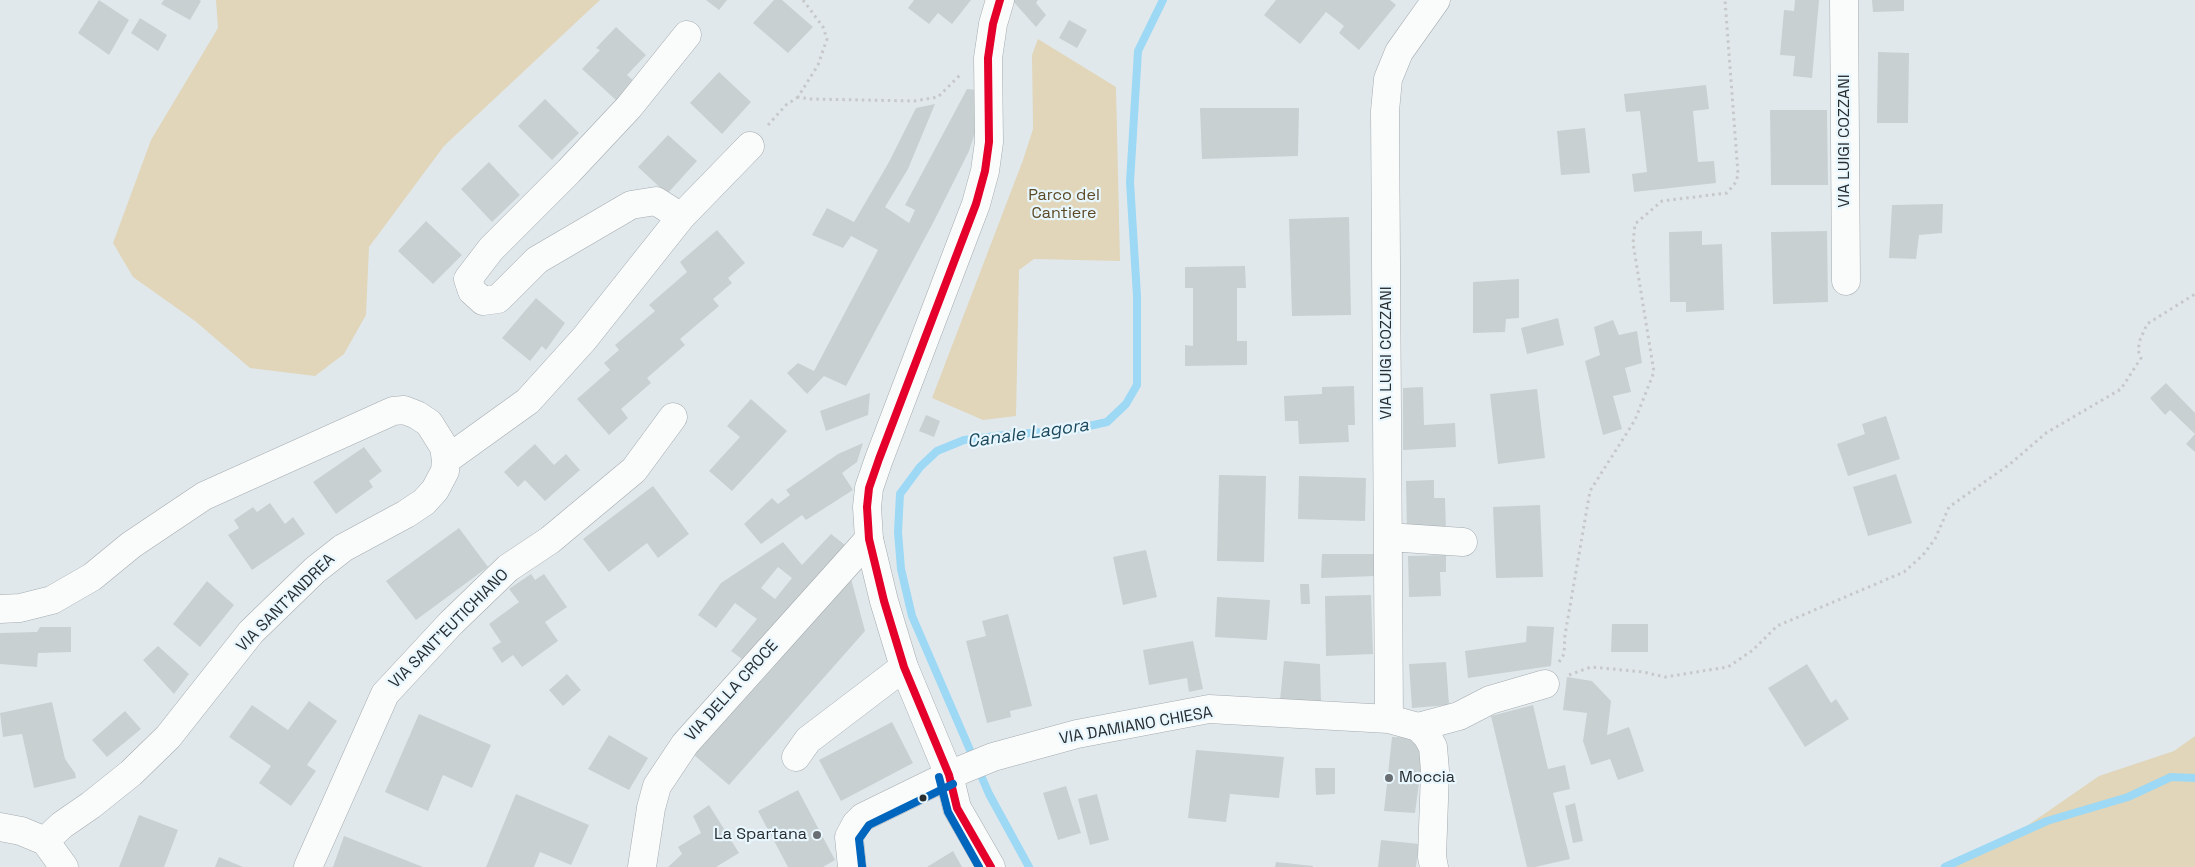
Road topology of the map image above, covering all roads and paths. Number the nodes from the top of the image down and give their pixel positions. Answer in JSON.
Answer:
{"nodes":[{"id":1,"x":804,"y":0,"type":"edge"},
{"id":2,"x":1000,"y":0,"type":"edge"},
{"id":3,"x":1435,"y":0,"type":"edge"},
{"id":4,"x":1725,"y":0,"type":"edge"},
{"id":5,"x":1844,"y":0,"type":"edge"},
{"id":6,"x":687,"y":35,"type":"dead end"},
{"id":7,"x":965,"y":72,"type":"dead end"},
{"id":8,"x":798,"y":97,"type":"junction"},
{"id":9,"x":750,"y":146,"type":"joint"},
{"id":10,"x":681,"y":217,"type":"junction"},
{"id":11,"x":1846,"y":281,"type":"dead end"},
{"id":12,"x":2195,"y":294,"type":"edge"},
{"id":13,"x":673,"y":417,"type":"dead end"},
{"id":14,"x":446,"y":460,"type":"junction"},
{"id":15,"x":1388,"y":537,"type":"junction"},
{"id":16,"x":869,"y":539,"type":"junction"},
{"id":17,"x":1463,"y":542,"type":"dead end"},
{"id":18,"x":0,"y":609,"type":"edge"},
{"id":19,"x":904,"y":666,"type":"junction"},
{"id":20,"x":1545,"y":684,"type":"junction"},
{"id":21,"x":1389,"y":720,"type":"junction"},
{"id":22,"x":1418,"y":728,"type":"junction"},
{"id":23,"x":796,"y":757,"type":"dead end"},
{"id":24,"x":949,"y":776,"type":"junction"},
{"id":25,"x":0,"y":827,"type":"edge"},
{"id":26,"x":45,"y":841,"type":"junction"},
{"id":27,"x":64,"y":867,"type":"edge"},
{"id":28,"x":308,"y":867,"type":"edge"},
{"id":29,"x":642,"y":867,"type":"edge"},
{"id":30,"x":852,"y":867,"type":"edge"},
{"id":31,"x":991,"y":867,"type":"edge"},
{"id":32,"x":1434,"y":867,"type":"edge"}],
"edges":[{"from":1,"to":8,"type":"path"},
{"from":2,"to":16,"type":"street"},
{"from":3,"to":15,"type":"street","name":"VIA LUIGI COZZANI"},
{"from":4,"to":20,"type":"path"},
{"from":5,"to":11,"type":"street","name":"VIA LUIGI COZZANI"},
{"from":6,"to":10,"type":"street"},
{"from":7,"to":8,"type":"path"},
{"from":8,"to":9,"type":"path"},
{"from":9,"to":10,"type":"street"},
{"from":10,"to":14,"type":"street"},
{"from":12,"to":20,"type":"path"},
{"from":13,"to":28,"type":"street","name":"VIA SANT'EUTICHIANO"},
{"from":14,"to":18,"type":"street"},
{"from":14,"to":26,"type":"street","name":"VIA SANT'ANDREA"},
{"from":15,"to":17,"type":"street"},
{"from":15,"to":21,"type":"street","name":"VIA LUIGI COZZANI"},
{"from":16,"to":19,"type":"street"},
{"from":16,"to":29,"type":"street","name":"VIA DELLA CROCE"},
{"from":19,"to":23,"type":"street"},
{"from":19,"to":24,"type":"street"},
{"from":20,"to":22,"type":"street"},
{"from":21,"to":22,"type":"street","name":"VIA DAMIANO CHIESA"},
{"from":21,"to":24,"type":"street","name":"VIA DAMIANO CHIESA"},
{"from":22,"to":32,"type":"street"},
{"from":24,"to":30,"type":"street","name":"VIA DAMIANO CHIESA"},
{"from":24,"to":31,"type":"street"},
{"from":25,"to":26,"type":"street"},
{"from":26,"to":27,"type":"street"}]}
